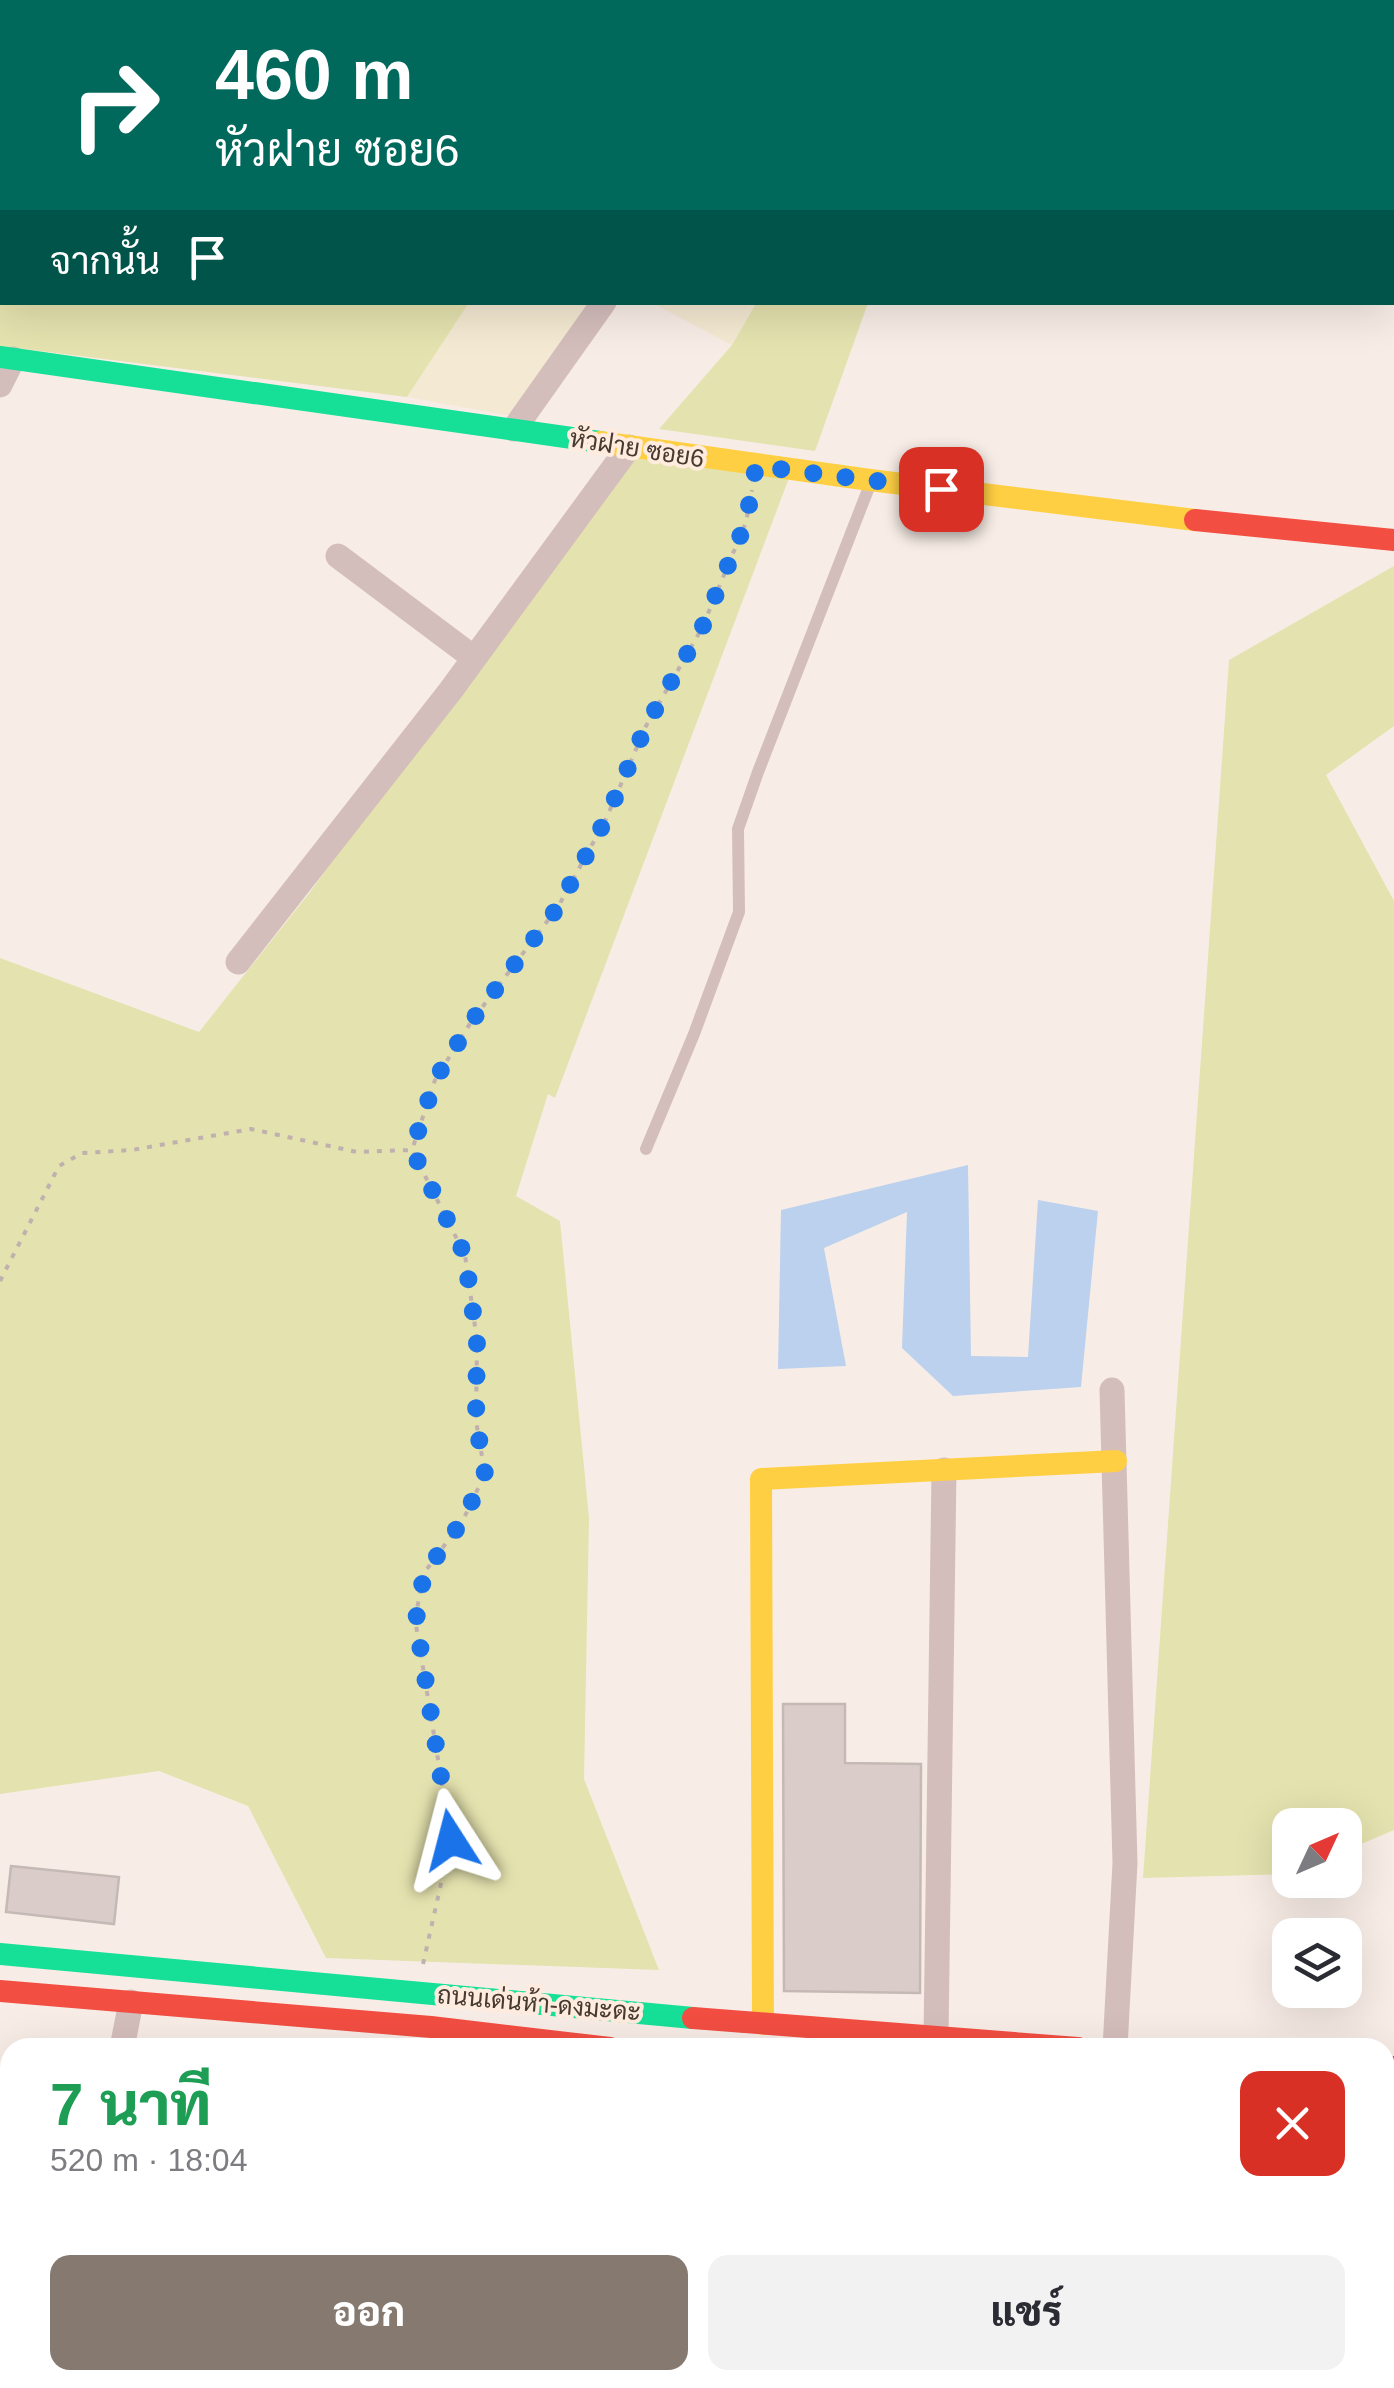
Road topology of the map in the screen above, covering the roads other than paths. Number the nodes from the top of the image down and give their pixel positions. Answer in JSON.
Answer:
{"nodes":[{"id":1,"x":602,"y":305,"type":"edge"},
{"id":2,"x":7,"y":358,"type":"edge"},
{"id":3,"x":0,"y":385,"type":"edge"},
{"id":4,"x":514,"y":429,"type":"junction"},
{"id":5,"x":629,"y":446,"type":"junction"},
{"id":6,"x":872,"y":480,"type":"junction"},
{"id":7,"x":1394,"y":540,"type":"edge"},
{"id":8,"x":338,"y":556,"type":"dead end"},
{"id":9,"x":474,"y":658,"type":"junction"},
{"id":10,"x":238,"y":962,"type":"dead end"},
{"id":11,"x":646,"y":1149,"type":"dead end"},
{"id":12,"x":1112,"y":1390,"type":"dead end"},
{"id":13,"x":1116,"y":1461,"type":"junction"},
{"id":14,"x":944,"y":1470,"type":"junction"},
{"id":15,"x":0,"y":1954,"type":"edge"},
{"id":16,"x":0,"y":1991,"type":"edge"},
{"id":17,"x":131,"y":2002,"type":"junction"},
{"id":18,"x":762,"y":2024,"type":"junction"},
{"id":19,"x":936,"y":2037,"type":"junction"},
{"id":20,"x":124,"y":2038,"type":"edge"},
{"id":21,"x":498,"y":2038,"type":"edge"},
{"id":22,"x":941,"y":2038,"type":"edge"},
{"id":23,"x":1116,"y":2038,"type":"edge"}],
"edges":[{"from":1,"to":4,"type":"street"},
{"from":2,"to":3,"type":"street"},
{"from":2,"to":4,"type":"street","name":"หัวฝาย ซอย6"},
{"from":4,"to":5,"type":"street","name":"หัวฝาย ซอย6"},
{"from":5,"to":6,"type":"street","name":"หัวฝาย ซอย6"},
{"from":5,"to":9,"type":"street"},
{"from":6,"to":7,"type":"street","name":"หัวฝาย ซอย6"},
{"from":6,"to":11,"type":"lane"},
{"from":8,"to":9,"type":"street"},
{"from":9,"to":10,"type":"street"},
{"from":12,"to":13,"type":"street"},
{"from":13,"to":14,"type":"street"},
{"from":13,"to":23,"type":"street"},
{"from":14,"to":18,"type":"street"},
{"from":14,"to":19,"type":"street"},
{"from":15,"to":18,"type":"street","name":"ถนนเด่นห้า-ดงมะดะ"},
{"from":16,"to":17,"type":"street","name":"ถนนเด่นห้า-ดงมะดะ"},
{"from":17,"to":20,"type":"street"},
{"from":17,"to":21,"type":"street","name":"ถนนเด่นห้า-ดงมะดะ"},
{"from":18,"to":19,"type":"street","name":"ถนนเด่นห้า-ดงมะดะ"},
{"from":19,"to":22,"type":"street","name":"ถนนเด่นห้า-ดงมะดะ"}]}
